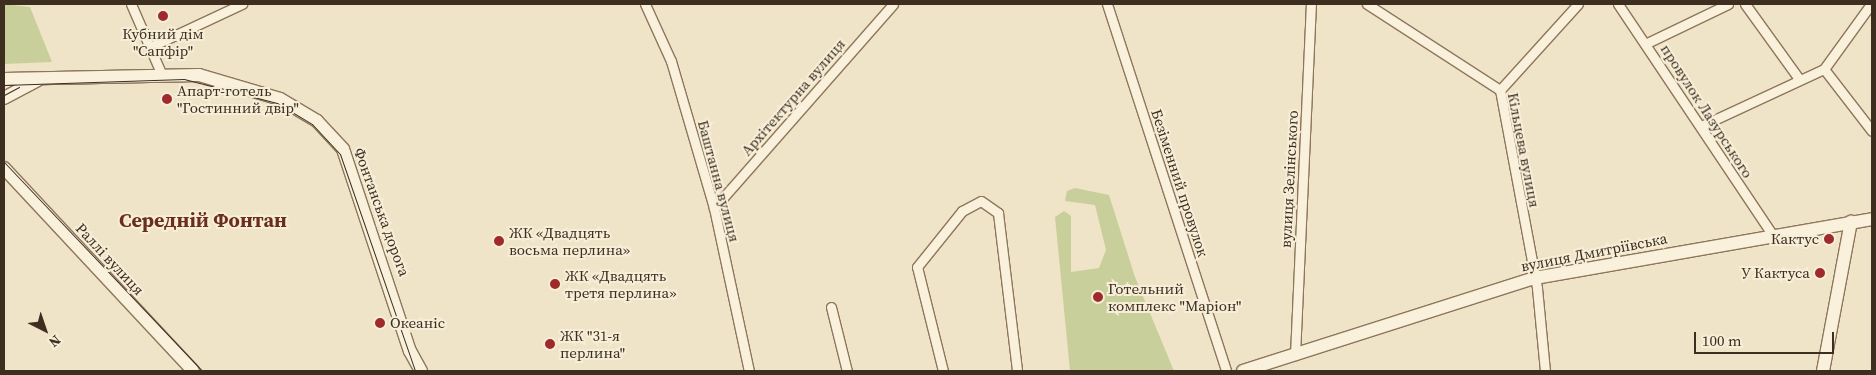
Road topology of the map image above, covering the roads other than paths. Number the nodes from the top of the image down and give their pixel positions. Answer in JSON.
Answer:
{"nodes":[{"id":1,"x":131,"y":4,"type":"edge"},
{"id":2,"x":242,"y":4,"type":"edge"},
{"id":3,"x":645,"y":4,"type":"edge"},
{"id":4,"x":893,"y":4,"type":"edge"},
{"id":5,"x":1107,"y":4,"type":"edge"},
{"id":6,"x":1311,"y":4,"type":"edge"},
{"id":7,"x":1367,"y":4,"type":"edge"},
{"id":8,"x":1578,"y":4,"type":"edge"},
{"id":9,"x":1618,"y":4,"type":"edge"},
{"id":10,"x":1728,"y":4,"type":"edge"},
{"id":11,"x":1746,"y":4,"type":"edge"},
{"id":12,"x":1870,"y":4,"type":"edge"},
{"id":13,"x":1647,"y":43,"type":"junction"},
{"id":14,"x":150,"y":47,"type":"junction"},
{"id":15,"x":1824,"y":69,"type":"junction"},
{"id":16,"x":161,"y":73,"type":"junction"},
{"id":17,"x":47,"y":76,"type":"junction"},
{"id":18,"x":4,"y":79,"type":"edge"},
{"id":19,"x":1800,"y":80,"type":"junction"},
{"id":20,"x":1500,"y":90,"type":"junction"},
{"id":21,"x":4,"y":98,"type":"edge"},
{"id":22,"x":1701,"y":126,"type":"junction"},
{"id":23,"x":1872,"y":131,"type":"edge"},
{"id":24,"x":4,"y":168,"type":"edge"},
{"id":25,"x":714,"y":208,"type":"junction"},
{"id":26,"x":1872,"y":219,"type":"edge"},
{"id":27,"x":1851,"y":222,"type":"junction"},
{"id":28,"x":1772,"y":234,"type":"junction"},
{"id":29,"x":1535,"y":278,"type":"junction"},
{"id":30,"x":831,"y":307,"type":"dead end"},
{"id":31,"x":1295,"y":354,"type":"junction"},
{"id":32,"x":193,"y":371,"type":"edge"},
{"id":33,"x":422,"y":371,"type":"edge"},
{"id":34,"x":749,"y":371,"type":"edge"},
{"id":35,"x":847,"y":371,"type":"edge"},
{"id":36,"x":943,"y":371,"type":"edge"},
{"id":37,"x":1017,"y":371,"type":"edge"},
{"id":38,"x":1226,"y":371,"type":"edge"},
{"id":39,"x":1243,"y":371,"type":"edge"},
{"id":40,"x":1545,"y":371,"type":"edge"},
{"id":41,"x":1823,"y":371,"type":"edge"}],
"edges":[{"from":1,"to":14,"type":"street"},
{"from":2,"to":14,"type":"street"},
{"from":3,"to":25,"type":"street","name":"Баштанна вулиця"},
{"from":4,"to":25,"type":"street","name":"Архітектурна вулиця"},
{"from":5,"to":38,"type":"street","name":"Безіменний провулок"},
{"from":6,"to":31,"type":"street","name":"вулиця Зелінського"},
{"from":7,"to":20,"type":"street","name":"Кільцева вулиця"},
{"from":8,"to":20,"type":"street"},
{"from":9,"to":13,"type":"street","name":"провулок Лазурського"},
{"from":10,"to":13,"type":"street"},
{"from":11,"to":19,"type":"street"},
{"from":12,"to":15,"type":"street"},
{"from":13,"to":22,"type":"street","name":"провулок Лазурського"},
{"from":14,"to":16,"type":"street"},
{"from":15,"to":19,"type":"street"},
{"from":15,"to":23,"type":"street"},
{"from":16,"to":17,"type":"main road","name":"Фонтанська дорога"},
{"from":16,"to":33,"type":"main road","name":"Фонтанська дорога"},
{"from":17,"to":18,"type":"main road","name":"Фонтанська дорога"},
{"from":17,"to":21,"type":"main road"},
{"from":19,"to":22,"type":"street"},
{"from":20,"to":29,"type":"street","name":"Кільцева вулиця"},
{"from":22,"to":28,"type":"street","name":"провулок Лазурського"},
{"from":24,"to":32,"type":"main road","name":"Раллі вулиця"},
{"from":25,"to":34,"type":"street","name":"Баштанна вулиця"},
{"from":26,"to":27,"type":"main road","name":"вулиця Дмитріївська"},
{"from":27,"to":28,"type":"main road","name":"вулиця Дмитріївська"},
{"from":27,"to":41,"type":"main road"},
{"from":28,"to":29,"type":"main road","name":"вулиця Дмитріївська"},
{"from":29,"to":31,"type":"main road","name":"вулиця Дмитріївська"},
{"from":29,"to":40,"type":"street","name":"Кільцева вулиця"},
{"from":30,"to":35,"type":"street"},
{"from":31,"to":39,"type":"main road","name":"вулиця Дмитріївська"},
{"from":36,"to":37,"type":"street"}]}
